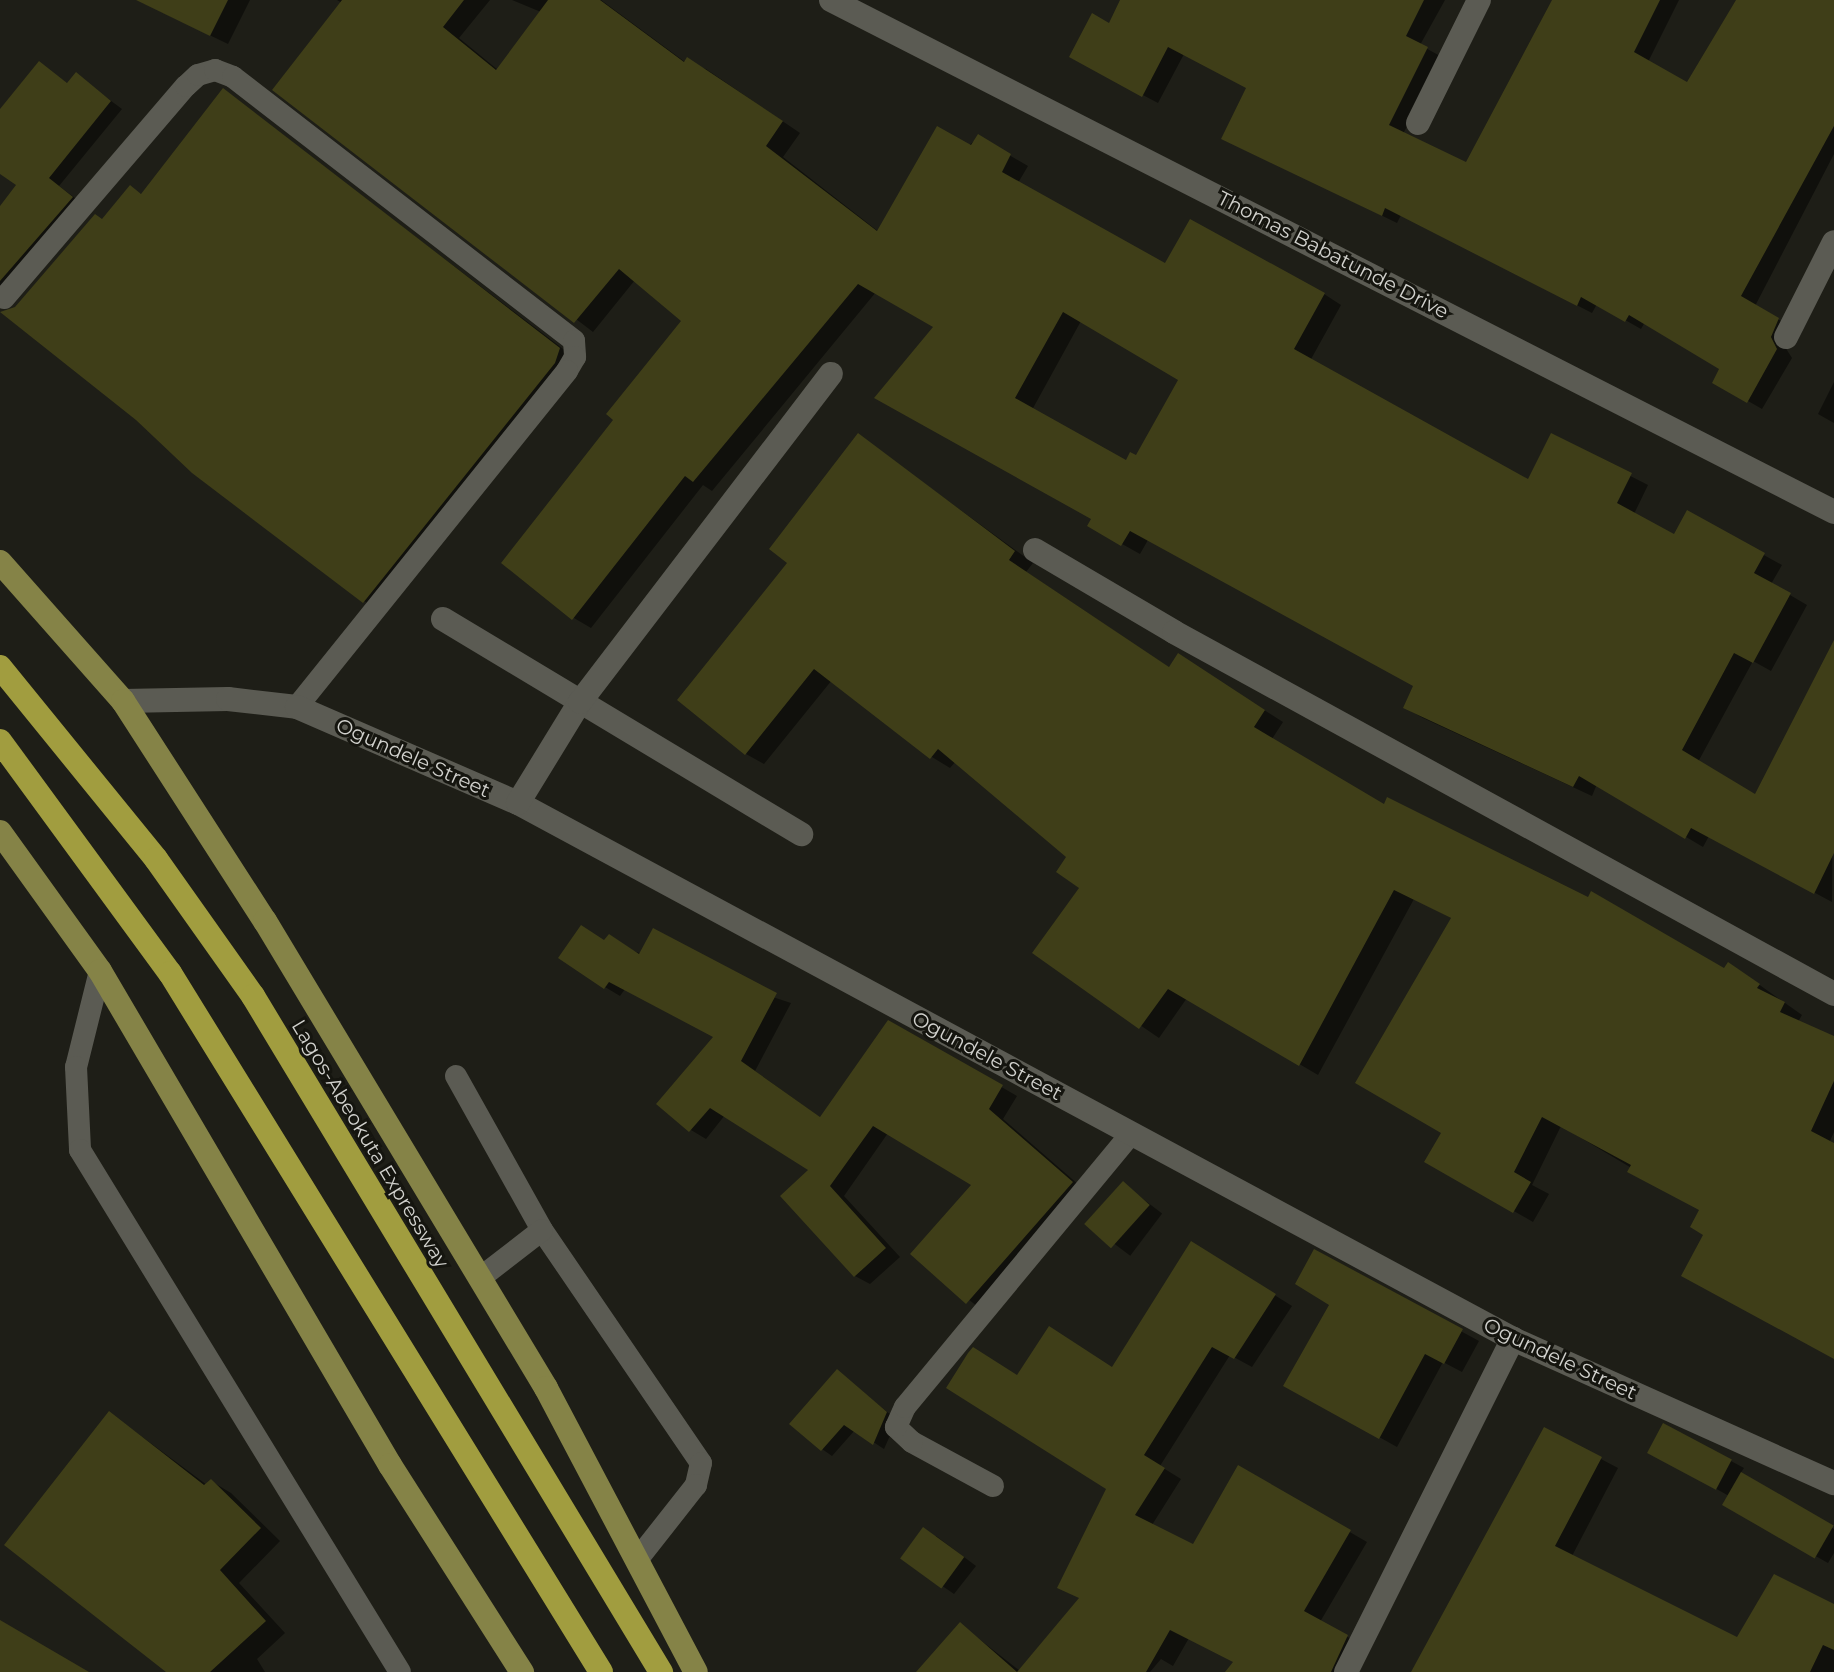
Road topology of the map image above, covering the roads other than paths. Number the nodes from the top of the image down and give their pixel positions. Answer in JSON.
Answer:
{"nodes":[{"id":1,"x":831,"y":0,"type":"edge"},
{"id":2,"x":1479,"y":0,"type":"edge"},
{"id":3,"x":1418,"y":123,"type":"dead end"},
{"id":4,"x":1834,"y":242,"type":"edge"},
{"id":5,"x":4,"y":298,"type":"dead end"},
{"id":6,"x":1786,"y":337,"type":"dead end"},
{"id":7,"x":831,"y":374,"type":"dead end"},
{"id":8,"x":1834,"y":512,"type":"edge"},
{"id":9,"x":1035,"y":550,"type":"dead end"},
{"id":10,"x":0,"y":562,"type":"edge"},
{"id":11,"x":443,"y":619,"type":"dead end"},
{"id":12,"x":0,"y":667,"type":"edge"},
{"id":13,"x":123,"y":701,"type":"junction"},
{"id":14,"x":580,"y":702,"type":"junction"},
{"id":15,"x":297,"y":707,"type":"junction"},
{"id":16,"x":0,"y":741,"type":"edge"},
{"id":17,"x":518,"y":803,"type":"junction"},
{"id":18,"x":0,"y":832,"type":"edge"},
{"id":19,"x":801,"y":834,"type":"dead end"},
{"id":20,"x":100,"y":971,"type":"junction"},
{"id":21,"x":1834,"y":994,"type":"edge"},
{"id":22,"x":456,"y":1076,"type":"dead end"},
{"id":23,"x":1131,"y":1134,"type":"junction"},
{"id":24,"x":542,"y":1230,"type":"junction"},
{"id":25,"x":480,"y":1278,"type":"junction"},
{"id":26,"x":1513,"y":1339,"type":"junction"},
{"id":27,"x":1834,"y":1483,"type":"edge"},
{"id":28,"x":993,"y":1486,"type":"dead end"},
{"id":29,"x":637,"y":1560,"type":"junction"},
{"id":30,"x":400,"y":1672,"type":"edge"},
{"id":31,"x":522,"y":1672,"type":"edge"},
{"id":32,"x":601,"y":1672,"type":"edge"},
{"id":33,"x":661,"y":1672,"type":"edge"},
{"id":34,"x":696,"y":1672,"type":"edge"},
{"id":35,"x":1346,"y":1672,"type":"edge"}],
"edges":[{"from":1,"to":8,"type":"street","name":"Thomas Babatunde Drive"},
{"from":2,"to":3,"type":"street"},
{"from":4,"to":6,"type":"street"},
{"from":5,"to":15,"type":"lane"},
{"from":7,"to":14,"type":"street"},
{"from":9,"to":21,"type":"street"},
{"from":10,"to":13,"type":"main road"},
{"from":11,"to":14,"type":"street"},
{"from":12,"to":33,"type":"highway","name":"Lagos-Abeokuta Expressway"},
{"from":13,"to":15,"type":"street","name":"Ogundele Street"},
{"from":13,"to":25,"type":"main road"},
{"from":14,"to":17,"type":"street"},
{"from":14,"to":19,"type":"street"},
{"from":15,"to":17,"type":"street","name":"Ogundele Street"},
{"from":16,"to":32,"type":"highway"},
{"from":17,"to":23,"type":"street","name":"Ogundele Street"},
{"from":18,"to":20,"type":"main road"},
{"from":20,"to":30,"type":"lane"},
{"from":20,"to":31,"type":"main road"},
{"from":22,"to":24,"type":"lane"},
{"from":23,"to":26,"type":"street","name":"Ogundele Street"},
{"from":23,"to":28,"type":"lane"},
{"from":24,"to":25,"type":"lane"},
{"from":24,"to":29,"type":"lane"},
{"from":25,"to":29,"type":"main road"},
{"from":26,"to":27,"type":"street","name":"Ogundele Street"},
{"from":26,"to":35,"type":"street"},
{"from":29,"to":34,"type":"main road"}]}
